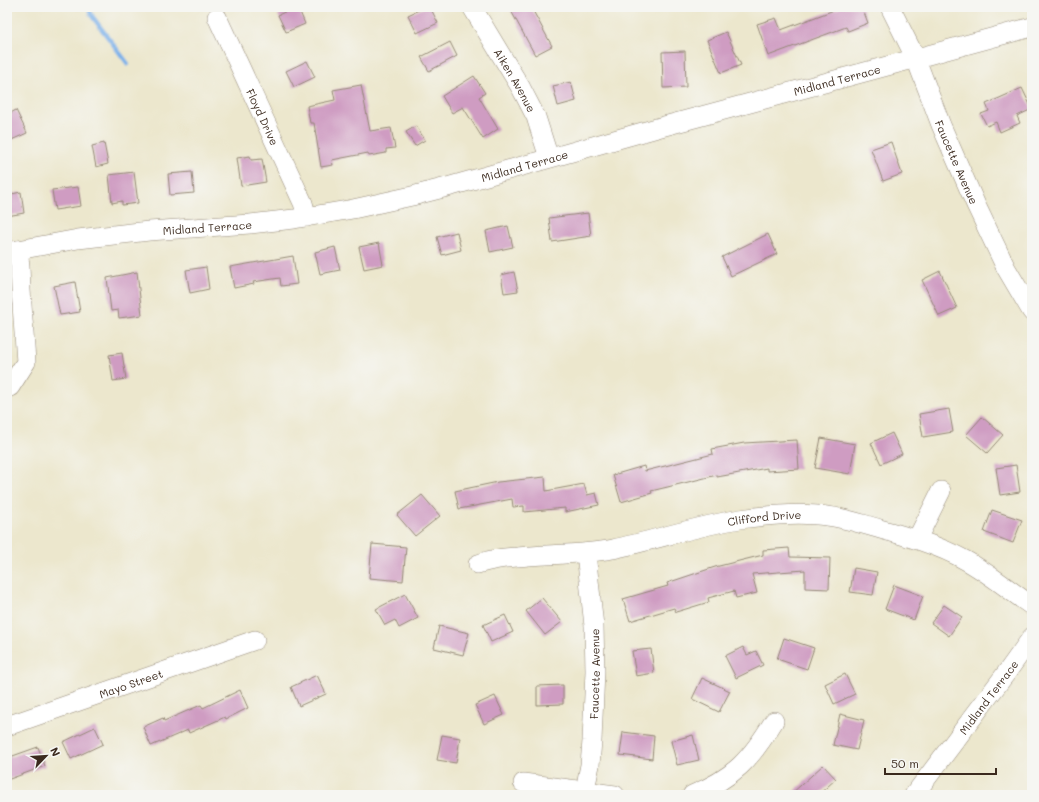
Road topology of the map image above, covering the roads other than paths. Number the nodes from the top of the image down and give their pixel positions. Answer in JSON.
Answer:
{"nodes":[{"id":1,"x":472,"y":7,"type":"edge"},
{"id":2,"x":890,"y":7,"type":"edge"},
{"id":3,"x":217,"y":17,"type":"dead end"},
{"id":4,"x":1032,"y":27,"type":"edge"},
{"id":5,"x":916,"y":60,"type":"junction"},
{"id":6,"x":549,"y":158,"type":"junction"},
{"id":7,"x":307,"y":217,"type":"junction"},
{"id":8,"x":12,"y":251,"type":"edge"},
{"id":9,"x":1032,"y":312,"type":"edge"},
{"id":10,"x":7,"y":388,"type":"edge"},
{"id":11,"x":941,"y":491,"type":"dead end"},
{"id":12,"x":916,"y":539,"type":"junction"},
{"id":13,"x":586,"y":553,"type":"junction"},
{"id":14,"x":478,"y":564,"type":"dead end"},
{"id":15,"x":1032,"y":606,"type":"edge"},
{"id":16,"x":1032,"y":637,"type":"edge"},
{"id":17,"x":255,"y":640,"type":"dead end"},
{"id":18,"x":774,"y":721,"type":"dead end"},
{"id":19,"x":7,"y":726,"type":"edge"},
{"id":20,"x":523,"y":783,"type":"dead end"},
{"id":21,"x":584,"y":793,"type":"edge"},
{"id":22,"x":615,"y":795,"type":"edge"},
{"id":23,"x":692,"y":795,"type":"edge"},
{"id":24,"x":914,"y":795,"type":"edge"}],
"edges":[{"from":1,"to":6,"type":"street","name":"Aiken Avenue"},
{"from":2,"to":5,"type":"street","name":"Faucette Avenue"},
{"from":3,"to":7,"type":"street","name":"Floyd Drive"},
{"from":4,"to":5,"type":"street","name":"Midland Terrace"},
{"from":5,"to":6,"type":"street","name":"Midland Terrace"},
{"from":5,"to":9,"type":"street","name":"Faucette Avenue"},
{"from":6,"to":7,"type":"street","name":"Midland Terrace"},
{"from":7,"to":8,"type":"street","name":"Midland Terrace"},
{"from":8,"to":10,"type":"street"},
{"from":11,"to":12,"type":"street"},
{"from":12,"to":13,"type":"street","name":"Clifford Drive"},
{"from":12,"to":15,"type":"street","name":"Clifford Drive"},
{"from":13,"to":14,"type":"street","name":"Clifford Drive"},
{"from":13,"to":21,"type":"street","name":"Faucette Avenue"},
{"from":16,"to":24,"type":"street","name":"Midland Terrace"},
{"from":17,"to":19,"type":"street","name":"Mayo Street"},
{"from":18,"to":23,"type":"street"},
{"from":20,"to":21,"type":"street"},
{"from":21,"to":22,"type":"street"}]}
